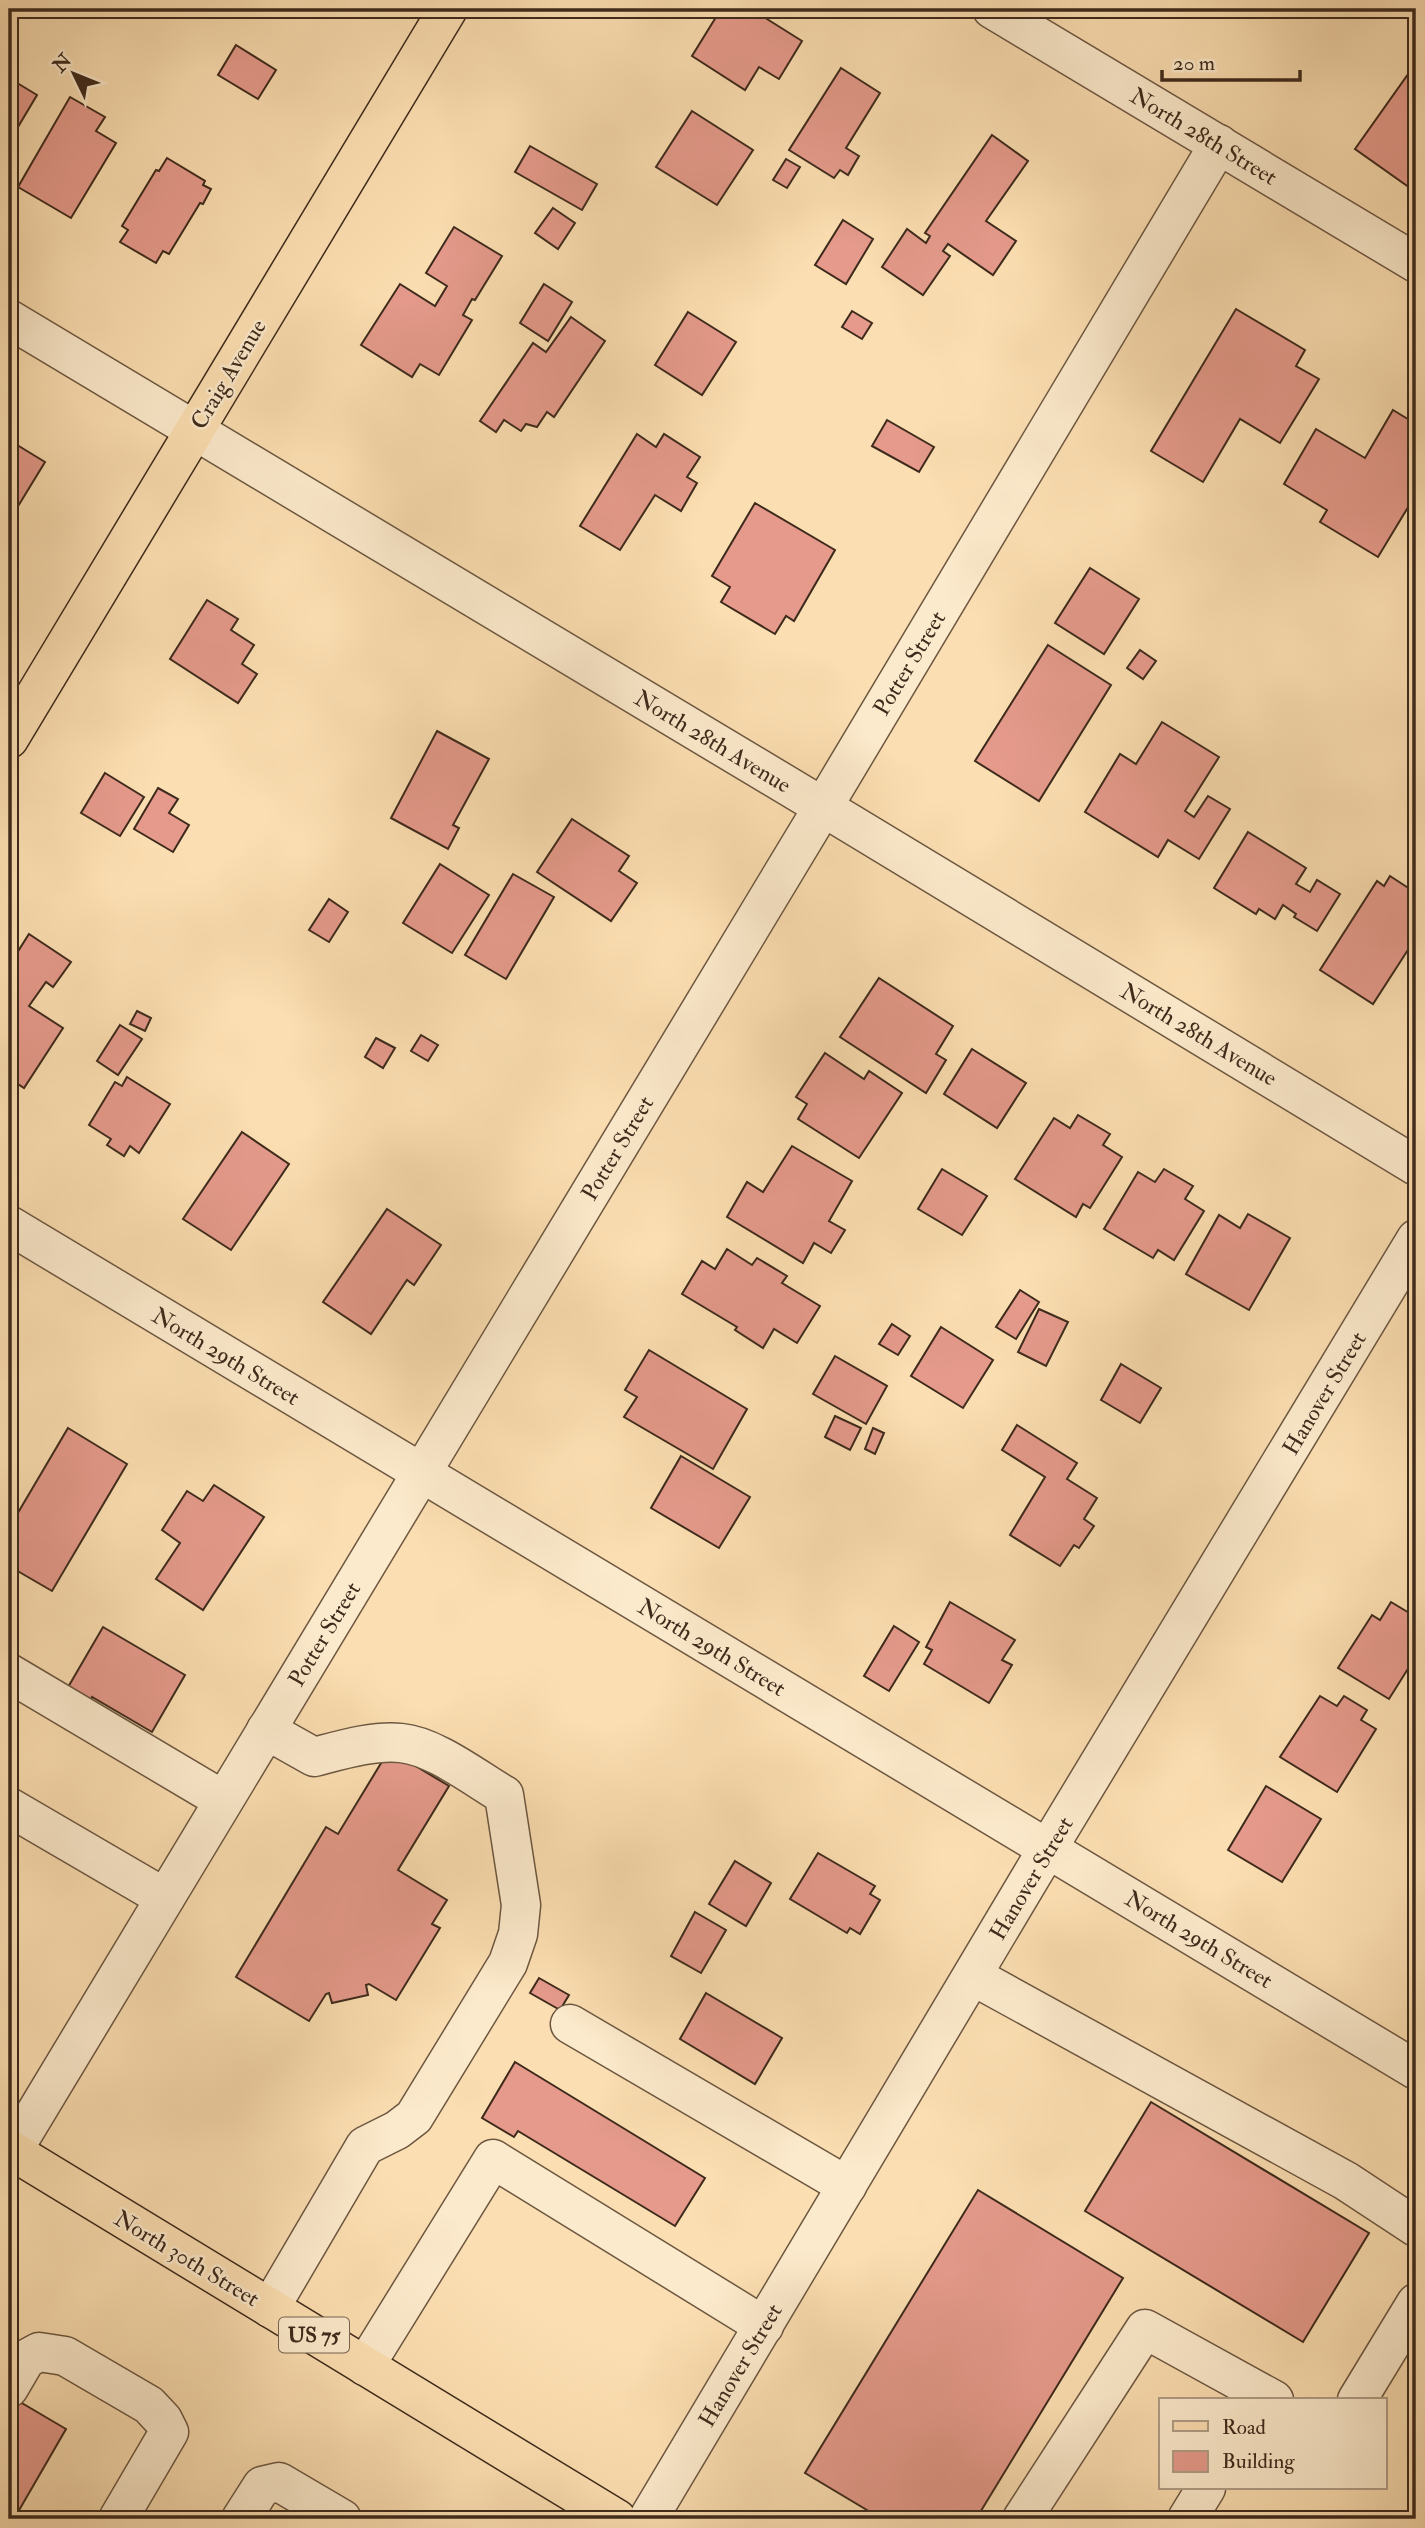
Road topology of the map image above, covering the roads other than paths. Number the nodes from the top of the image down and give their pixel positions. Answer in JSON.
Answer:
{"nodes":[{"id":1,"x":448,"y":9,"type":"edge"},
{"id":2,"x":992,"y":9,"type":"edge"},
{"id":3,"x":1219,"y":144,"type":"junction"},
{"id":4,"x":1416,"y":263,"type":"edge"},
{"id":5,"x":9,"y":319,"type":"edge"},
{"id":6,"x":194,"y":430,"type":"junction"},
{"id":7,"x":9,"y":739,"type":"edge"},
{"id":8,"x":823,"y":807,"type":"junction"},
{"id":9,"x":1416,"y":1166,"type":"edge"},
{"id":10,"x":9,"y":1225,"type":"edge"},
{"id":11,"x":1416,"y":1239,"type":"edge"},
{"id":12,"x":421,"y":1473,"type":"junction"},
{"id":13,"x":9,"y":1672,"type":"edge"},
{"id":14,"x":266,"y":1730,"type":"junction"},
{"id":15,"x":223,"y":1800,"type":"junction"},
{"id":16,"x":9,"y":1807,"type":"edge"},
{"id":17,"x":1048,"y":1848,"type":"junction"},
{"id":18,"x":165,"y":1898,"type":"junction"},
{"id":19,"x":973,"y":1976,"type":"junction"},
{"id":20,"x":570,"y":2024,"type":"dead end"},
{"id":21,"x":1416,"y":2070,"type":"edge"},
{"id":22,"x":10,"y":2152,"type":"edge"},
{"id":23,"x":847,"y":2186,"type":"junction"},
{"id":24,"x":1416,"y":2227,"type":"edge"},
{"id":25,"x":1416,"y":2303,"type":"edge"},
{"id":26,"x":270,"y":2308,"type":"junction"},
{"id":27,"x":764,"y":2326,"type":"junction"},
{"id":28,"x":365,"y":2366,"type":"junction"},
{"id":29,"x":17,"y":2373,"type":"edge"},
{"id":30,"x":1266,"y":2398,"type":"edge"},
{"id":31,"x":1358,"y":2398,"type":"edge"},
{"id":32,"x":1205,"y":2490,"type":"edge"},
{"id":33,"x":118,"y":2519,"type":"edge"},
{"id":34,"x":241,"y":2519,"type":"edge"},
{"id":35,"x":342,"y":2519,"type":"edge"},
{"id":36,"x":617,"y":2519,"type":"edge"},
{"id":37,"x":648,"y":2519,"type":"edge"},
{"id":38,"x":1022,"y":2519,"type":"edge"},
{"id":39,"x":1187,"y":2519,"type":"edge"}],
"edges":[{"from":1,"to":6,"type":"main road","name":"Craig Avenue"},
{"from":2,"to":3,"type":"street","name":"North 28th Street"},
{"from":3,"to":4,"type":"street","name":"North 28th Street"},
{"from":3,"to":8,"type":"street","name":"Potter Street"},
{"from":5,"to":6,"type":"street","name":"North 28th Avenue"},
{"from":6,"to":7,"type":"main road","name":"Craig Avenue"},
{"from":6,"to":8,"type":"street","name":"North 28th Avenue"},
{"from":8,"to":9,"type":"street","name":"North 28th Avenue"},
{"from":8,"to":12,"type":"street","name":"Potter Street"},
{"from":10,"to":12,"type":"street","name":"North 29th Street"},
{"from":11,"to":17,"type":"street","name":"Hanover Street"},
{"from":12,"to":14,"type":"street","name":"Potter Street"},
{"from":12,"to":17,"type":"street","name":"North 29th Street"},
{"from":13,"to":15,"type":"street"},
{"from":14,"to":15,"type":"street","name":"Potter Street"},
{"from":14,"to":26,"type":"street"},
{"from":15,"to":18,"type":"street","name":"Potter Street"},
{"from":16,"to":18,"type":"street"},
{"from":17,"to":19,"type":"street","name":"Hanover Street"},
{"from":17,"to":21,"type":"street","name":"North 29th Street"},
{"from":18,"to":22,"type":"street","name":"Potter Street"},
{"from":19,"to":23,"type":"street","name":"Hanover Street"},
{"from":19,"to":24,"type":"street"},
{"from":20,"to":23,"type":"street"},
{"from":22,"to":26,"type":"main road","name":"North 30th Street","number":"US 75"},
{"from":23,"to":27,"type":"street","name":"Hanover Street"},
{"from":25,"to":31,"type":"street"},
{"from":26,"to":28,"type":"main road","name":"North 30th Street","number":"US 75"},
{"from":27,"to":28,"type":"street"},
{"from":27,"to":37,"type":"street","name":"Hanover Street"},
{"from":28,"to":36,"type":"main road","name":"North 30th Street","number":"US 75"},
{"from":29,"to":33,"type":"street"},
{"from":30,"to":38,"type":"street"},
{"from":32,"to":39,"type":"street"},
{"from":34,"to":35,"type":"street"}]}
